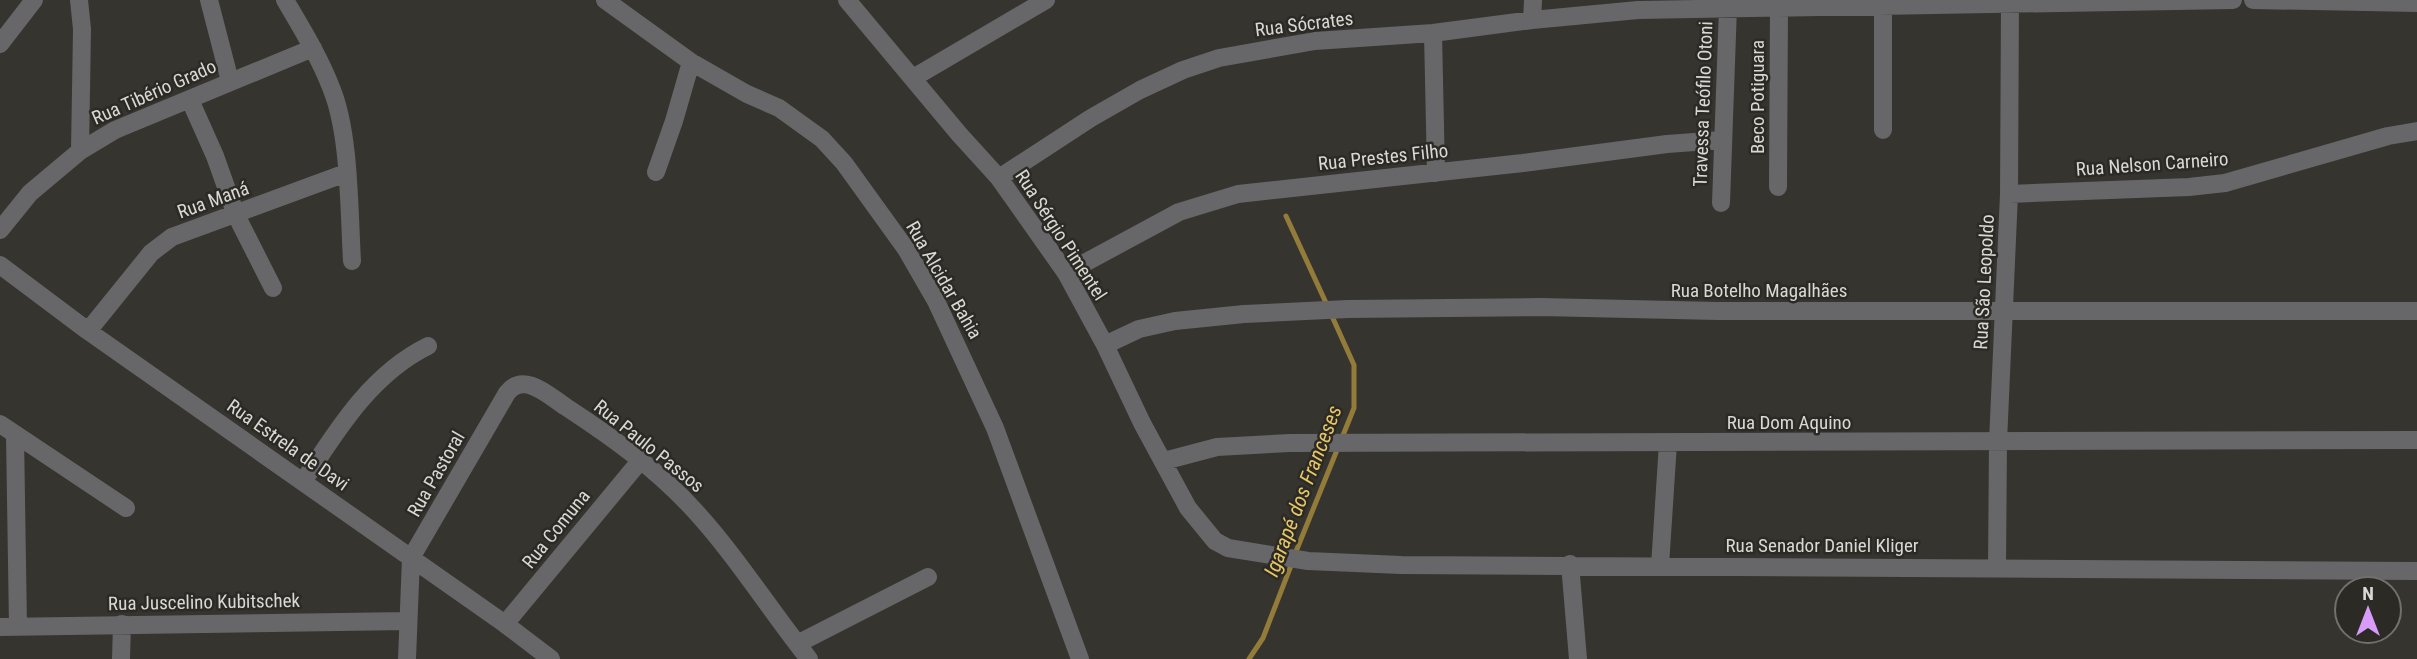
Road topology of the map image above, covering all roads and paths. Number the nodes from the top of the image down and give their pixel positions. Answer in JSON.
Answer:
{"nodes":[{"id":1,"x":34,"y":0,"type":"edge"},
{"id":2,"x":79,"y":0,"type":"edge"},
{"id":3,"x":209,"y":0,"type":"edge"},
{"id":4,"x":285,"y":0,"type":"edge"},
{"id":5,"x":605,"y":0,"type":"edge"},
{"id":6,"x":847,"y":0,"type":"edge"},
{"id":7,"x":1046,"y":0,"type":"edge"},
{"id":8,"x":1532,"y":0,"type":"edge"},
{"id":9,"x":2233,"y":0,"type":"edge"},
{"id":10,"x":2253,"y":0,"type":"edge"},
{"id":11,"x":2010,"y":1,"type":"edge"},
{"id":12,"x":2417,"y":3,"type":"edge"},
{"id":13,"x":1883,"y":4,"type":"junction"},
{"id":14,"x":1728,"y":7,"type":"junction"},
{"id":15,"x":1779,"y":7,"type":"junction"},
{"id":16,"x":1532,"y":20,"type":"junction"},
{"id":17,"x":1433,"y":33,"type":"junction"},
{"id":18,"x":0,"y":44,"type":"edge"},
{"id":19,"x":313,"y":48,"type":"junction"},
{"id":20,"x":691,"y":62,"type":"junction"},
{"id":21,"x":913,"y":78,"type":"junction"},
{"id":22,"x":230,"y":81,"type":"junction"},
{"id":23,"x":190,"y":100,"type":"junction"},
{"id":24,"x":1883,"y":130,"type":"dead end"},
{"id":25,"x":2417,"y":131,"type":"edge"},
{"id":26,"x":1722,"y":140,"type":"junction"},
{"id":27,"x":80,"y":150,"type":"junction"},
{"id":28,"x":656,"y":172,"type":"dead end"},
{"id":29,"x":346,"y":173,"type":"junction"},
{"id":30,"x":1436,"y":173,"type":"junction"},
{"id":31,"x":999,"y":178,"type":"junction"},
{"id":32,"x":1778,"y":187,"type":"dead end"},
{"id":33,"x":2009,"y":194,"type":"junction"},
{"id":34,"x":1721,"y":203,"type":"dead end"},
{"id":35,"x":236,"y":215,"type":"junction"},
{"id":36,"x":0,"y":230,"type":"edge"},
{"id":37,"x":352,"y":261,"type":"dead end"},
{"id":38,"x":0,"y":265,"type":"edge"},
{"id":39,"x":1066,"y":273,"type":"junction"},
{"id":40,"x":273,"y":288,"type":"dead end"},
{"id":41,"x":2003,"y":310,"type":"junction"},
{"id":42,"x":2417,"y":311,"type":"edge"},
{"id":43,"x":88,"y":331,"type":"junction"},
{"id":44,"x":1105,"y":345,"type":"junction"},
{"id":45,"x":428,"y":346,"type":"dead end"},
{"id":46,"x":497,"y":412,"type":"joint"},
{"id":47,"x":0,"y":424,"type":"edge"},
{"id":48,"x":15,"y":435,"type":"junction"},
{"id":49,"x":2417,"y":440,"type":"edge"},
{"id":50,"x":1998,"y":442,"type":"junction"},
{"id":51,"x":1668,"y":443,"type":"junction"},
{"id":52,"x":640,"y":461,"type":"junction"},
{"id":53,"x":1164,"y":461,"type":"junction"},
{"id":54,"x":303,"y":482,"type":"junction"},
{"id":55,"x":126,"y":508,"type":"dead end"},
{"id":56,"x":1228,"y":548,"type":"joint"},
{"id":57,"x":8,"y":553,"type":"edge"},
{"id":58,"x":411,"y":558,"type":"junction"},
{"id":59,"x":1570,"y":564,"type":"junction"},
{"id":60,"x":1660,"y":566,"type":"junction"},
{"id":61,"x":1997,"y":567,"type":"junction"},
{"id":62,"x":2417,"y":571,"type":"edge"},
{"id":63,"x":928,"y":577,"type":"dead end"},
{"id":64,"x":408,"y":621,"type":"junction"},
{"id":65,"x":122,"y":624,"type":"junction"},
{"id":66,"x":505,"y":624,"type":"junction"},
{"id":67,"x":9,"y":627,"type":"edge"},
{"id":68,"x":797,"y":644,"type":"junction"},
{"id":69,"x":121,"y":659,"type":"edge"},
{"id":70,"x":407,"y":659,"type":"edge"},
{"id":71,"x":551,"y":659,"type":"edge"},
{"id":72,"x":809,"y":659,"type":"edge"},
{"id":73,"x":1080,"y":659,"type":"edge"},
{"id":74,"x":1578,"y":659,"type":"edge"}],
"edges":[{"from":1,"to":18,"type":"street"},
{"from":2,"to":27,"type":"street"},
{"from":3,"to":22,"type":"street"},
{"from":4,"to":19,"type":"street"},
{"from":5,"to":20,"type":"street","name":"Rua Alcidar Bahia"},
{"from":6,"to":21,"type":"street","name":"Rua Sérgio Pimentel"},
{"from":7,"to":21,"type":"street"},
{"from":8,"to":16,"type":"street"},
{"from":9,"to":11,"type":"street","name":"Rua Sócrates"},
{"from":10,"to":12,"type":"street"},
{"from":11,"to":13,"type":"street","name":"Rua Sócrates"},
{"from":11,"to":33,"type":"street","name":"Rua São Leopoldo"},
{"from":13,"to":15,"type":"street","name":"Rua Sócrates"},
{"from":13,"to":24,"type":"street"},
{"from":14,"to":15,"type":"street","name":"Rua Sócrates"},
{"from":14,"to":16,"type":"street","name":"Rua Sócrates"},
{"from":14,"to":26,"type":"street","name":"Travessa Teófilo Otoni"},
{"from":15,"to":32,"type":"street","name":"Beco Potiguara"},
{"from":16,"to":17,"type":"street","name":"Rua Sócrates"},
{"from":17,"to":30,"type":"street"},
{"from":17,"to":31,"type":"street","name":"Rua Sócrates"},
{"from":19,"to":22,"type":"street","name":"Rua Tibério Grado"},
{"from":19,"to":29,"type":"street"},
{"from":20,"to":28,"type":"street"},
{"from":20,"to":73,"type":"street","name":"Rua Alcidar Bahia"},
{"from":21,"to":31,"type":"street","name":"Rua Sérgio Pimentel"},
{"from":22,"to":23,"type":"street","name":"Rua Tibério Grado"},
{"from":23,"to":27,"type":"street","name":"Rua Tibério Grado"},
{"from":23,"to":35,"type":"street"},
{"from":25,"to":33,"type":"street","name":"Rua Nelson Carneiro"},
{"from":26,"to":30,"type":"street","name":"Rua Prestes Filho"},
{"from":26,"to":34,"type":"street","name":"Travessa Teófilo Otoni"},
{"from":27,"to":36,"type":"street","name":"Rua Tibério Grado"},
{"from":29,"to":35,"type":"street","name":"Rua Maná"},
{"from":29,"to":37,"type":"street"},
{"from":30,"to":39,"type":"street","name":"Rua Prestes Filho"},
{"from":31,"to":39,"type":"street","name":"Rua Sérgio Pimentel"},
{"from":33,"to":41,"type":"street","name":"Rua São Leopoldo"},
{"from":35,"to":40,"type":"street"},
{"from":35,"to":43,"type":"street","name":"Rua Maná"},
{"from":38,"to":43,"type":"street","name":"Rua Estrela de Davi"},
{"from":39,"to":44,"type":"street","name":"Rua Sérgio Pimentel"},
{"from":41,"to":42,"type":"street","name":"Rua Botelho Magalhães"},
{"from":41,"to":44,"type":"street","name":"Rua Botelho Magalhães"},
{"from":41,"to":50,"type":"street","name":"Rua São Leopoldo"},
{"from":43,"to":54,"type":"street","name":"Rua Estrela de Davi"},
{"from":44,"to":53,"type":"street","name":"Rua Sérgio Pimentel"},
{"from":45,"to":54,"type":"street"},
{"from":46,"to":52,"type":"street","name":"Rua Paulo Passos"},
{"from":46,"to":58,"type":"street","name":"Rua Pastoral"},
{"from":47,"to":48,"type":"street"},
{"from":48,"to":55,"type":"street"},
{"from":48,"to":57,"type":"street"},
{"from":49,"to":50,"type":"street","name":"Rua Dom Aquino"},
{"from":50,"to":51,"type":"street","name":"Rua Dom Aquino"},
{"from":50,"to":61,"type":"street","name":"Rua São Leopoldo"},
{"from":51,"to":53,"type":"street","name":"Rua Dom Aquino"},
{"from":51,"to":60,"type":"street"},
{"from":52,"to":66,"type":"street","name":"Rua Comuna"},
{"from":52,"to":68,"type":"street","name":"Rua Paulo Passos"},
{"from":53,"to":56,"type":"street","name":"Rua Sérgio Pimentel"},
{"from":54,"to":58,"type":"street","name":"Rua Estrela de Davi"},
{"from":56,"to":59,"type":"street","name":"Rua Senador Daniel Kliger"},
{"from":57,"to":67,"type":"street"},
{"from":58,"to":64,"type":"street"},
{"from":58,"to":66,"type":"street","name":"Rua Estrela de Davi"},
{"from":59,"to":60,"type":"street","name":"Rua Senador Daniel Kliger"},
{"from":59,"to":74,"type":"street"},
{"from":60,"to":61,"type":"street","name":"Rua Senador Daniel Kliger"},
{"from":61,"to":62,"type":"street","name":"Rua Senador Daniel Kliger"},
{"from":63,"to":68,"type":"street"},
{"from":64,"to":65,"type":"street","name":"Rua Juscelino Kubitschek"},
{"from":64,"to":70,"type":"street"},
{"from":65,"to":67,"type":"street","name":"Rua Juscelino Kubitschek"},
{"from":65,"to":69,"type":"street"},
{"from":66,"to":71,"type":"street","name":"Rua Estrela de Davi"},
{"from":68,"to":72,"type":"street","name":"Rua Paulo Passos"}]}
